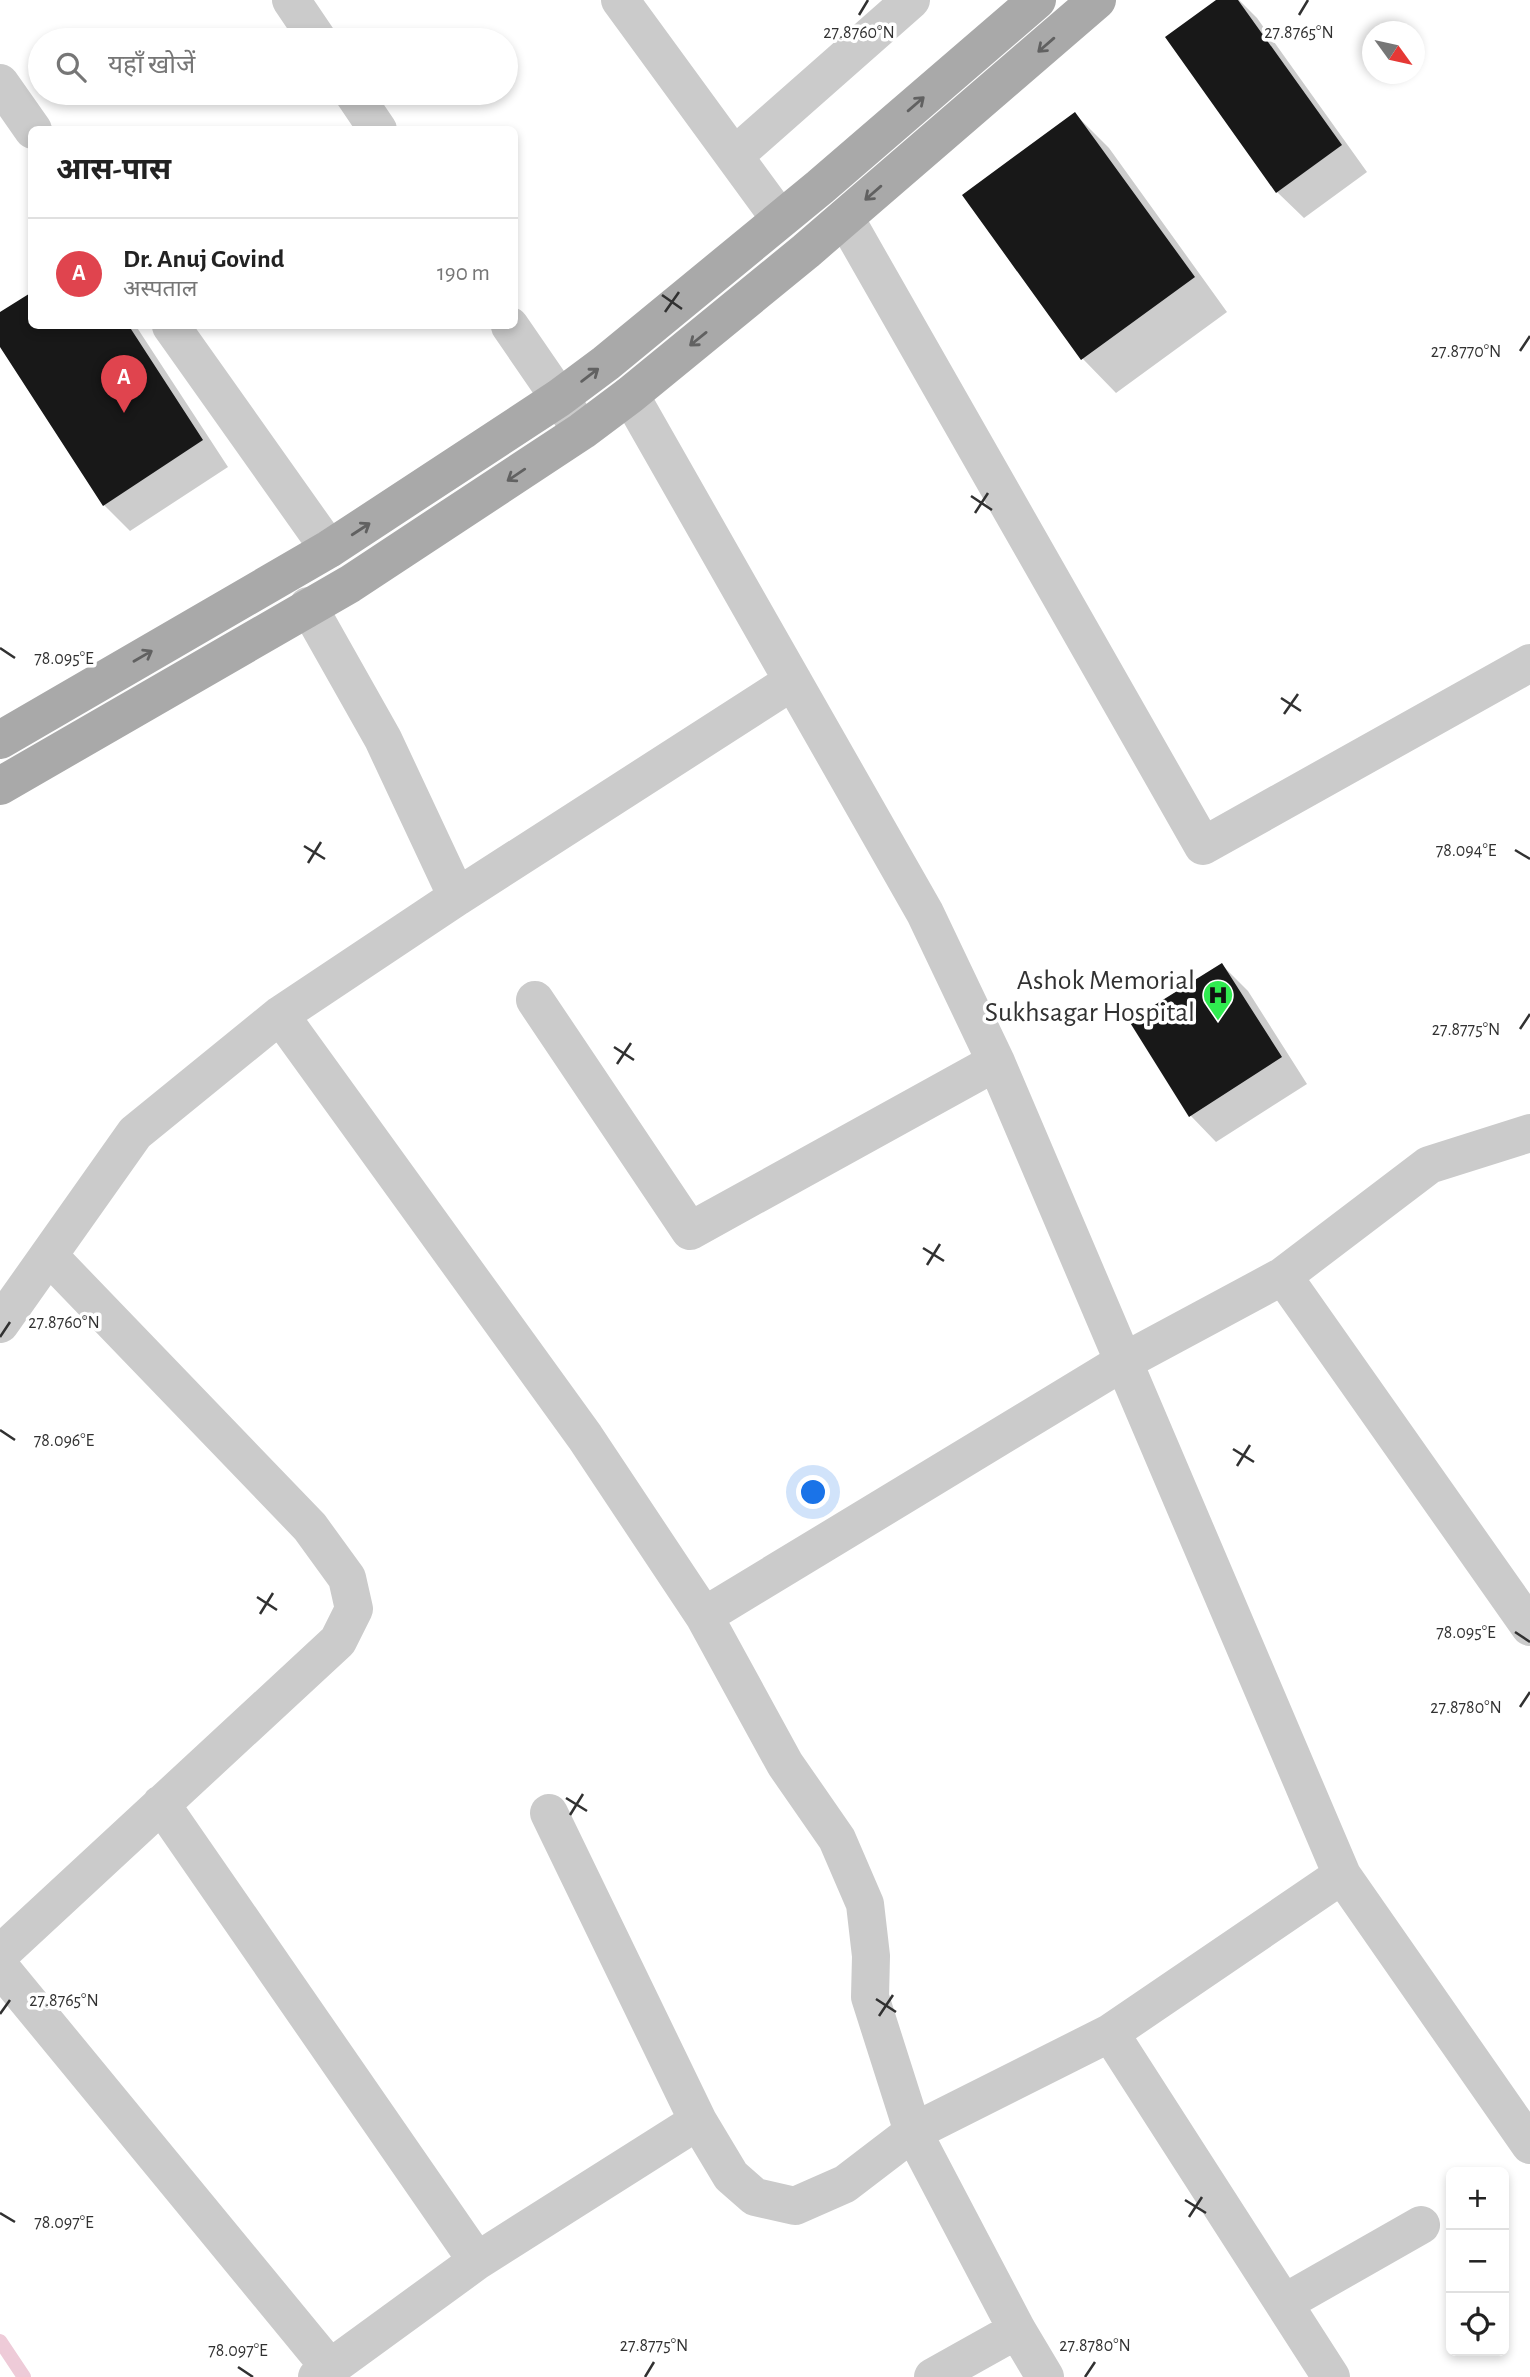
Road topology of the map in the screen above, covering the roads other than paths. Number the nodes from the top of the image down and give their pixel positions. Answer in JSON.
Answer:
{"nodes":[{"id":1,"x":291,"y":0,"type":"edge"},
{"id":2,"x":620,"y":0,"type":"edge"},
{"id":3,"x":911,"y":0,"type":"edge"},
{"id":4,"x":1037,"y":0,"type":"edge"},
{"id":5,"x":1097,"y":0,"type":"edge"},
{"id":6,"x":310,"y":28,"type":"edge"},
{"id":7,"x":0,"y":83,"type":"edge"},
{"id":8,"x":361,"y":105,"type":"edge"},
{"id":9,"x":30,"y":126,"type":"edge"},
{"id":10,"x":375,"y":126,"type":"edge"},
{"id":11,"x":734,"y":156,"type":"junction"},
{"id":12,"x":845,"y":218,"type":"junction"},
{"id":13,"x":780,"y":219,"type":"junction"},
{"id":14,"x":173,"y":329,"type":"edge"},
{"id":15,"x":512,"y":329,"type":"edge"},
{"id":16,"x":630,"y":395,"type":"junction"},
{"id":17,"x":559,"y":398,"type":"junction"},
{"id":18,"x":582,"y":431,"type":"junction"},
{"id":19,"x":329,"y":549,"type":"junction"},
{"id":20,"x":308,"y":606,"type":"junction"},
{"id":21,"x":1530,"y":663,"type":"edge"},
{"id":22,"x":793,"y":681,"type":"junction"},
{"id":23,"x":54,"y":708,"type":"junction"},
{"id":24,"x":0,"y":740,"type":"edge"},
{"id":25,"x":73,"y":744,"type":"junction"},
{"id":26,"x":0,"y":786,"type":"edge"},
{"id":27,"x":457,"y":897,"type":"junction"},
{"id":28,"x":535,"y":1000,"type":"dead end"},
{"id":29,"x":280,"y":1015,"type":"junction"},
{"id":30,"x":996,"y":1062,"type":"junction"},
{"id":31,"x":1530,"y":1133,"type":"edge"},
{"id":32,"x":49,"y":1256,"type":"junction"},
{"id":33,"x":1283,"y":1276,"type":"junction"},
{"id":34,"x":0,"y":1324,"type":"edge"},
{"id":35,"x":1123,"y":1362,"type":"junction"},
{"id":36,"x":705,"y":1616,"type":"junction"},
{"id":37,"x":1530,"y":1627,"type":"edge"},
{"id":38,"x":161,"y":1804,"type":"junction"},
{"id":39,"x":549,"y":1813,"type":"dead end"},
{"id":40,"x":1342,"y":1875,"type":"junction"},
{"id":41,"x":0,"y":1954,"type":"edge"},
{"id":42,"x":0,"y":1967,"type":"edge"},
{"id":43,"x":1110,"y":2033,"type":"junction"},
{"id":44,"x":698,"y":2121,"type":"junction"},
{"id":45,"x":913,"y":2132,"type":"junction"},
{"id":46,"x":1530,"y":2145,"type":"edge"},
{"id":47,"x":1421,"y":2225,"type":"dead end"},
{"id":48,"x":477,"y":2261,"type":"junction"},
{"id":49,"x":1284,"y":2303,"type":"junction"},
{"id":50,"x":1017,"y":2330,"type":"junction"},
{"id":51,"x":323,"y":2372,"type":"edge"},
{"id":52,"x":933,"y":2377,"type":"edge"},
{"id":53,"x":1045,"y":2377,"type":"edge"},
{"id":54,"x":1331,"y":2377,"type":"edge"}],
"edges":[{"from":1,"to":6,"type":"street"},
{"from":2,"to":11,"type":"street"},
{"from":3,"to":11,"type":"street"},
{"from":13,"to":4,"type":"main road","one_way":true},
{"from":5,"to":12,"type":"main road","one_way":true},
{"from":7,"to":9,"type":"street"},
{"from":8,"to":10,"type":"street"},
{"from":11,"to":13,"type":"street"},
{"from":12,"to":16,"type":"main road","one_way":true},
{"from":12,"to":21,"type":"street"},
{"from":17,"to":13,"type":"main road","one_way":true},
{"from":14,"to":19,"type":"street"},
{"from":15,"to":17,"type":"street"},
{"from":16,"to":18,"type":"main road"},
{"from":16,"to":22,"type":"street"},
{"from":17,"to":18,"type":"street"},
{"from":19,"to":17,"type":"main road","one_way":true},
{"from":18,"to":20,"type":"main road","one_way":true},
{"from":23,"to":19,"type":"main road","one_way":true},
{"from":20,"to":25,"type":"main road"},
{"from":20,"to":27,"type":"street"},
{"from":22,"to":27,"type":"street"},
{"from":22,"to":30,"type":"street"},
{"from":23,"to":24,"type":"main road"},
{"from":23,"to":25,"type":"main road"},
{"from":25,"to":26,"type":"main road"},
{"from":27,"to":29,"type":"street"},
{"from":28,"to":30,"type":"street"},
{"from":29,"to":32,"type":"street"},
{"from":29,"to":36,"type":"street"},
{"from":30,"to":35,"type":"street"},
{"from":31,"to":33,"type":"street"},
{"from":32,"to":34,"type":"street"},
{"from":32,"to":38,"type":"street"},
{"from":33,"to":35,"type":"street"},
{"from":33,"to":37,"type":"street"},
{"from":35,"to":36,"type":"street"},
{"from":35,"to":40,"type":"street"},
{"from":36,"to":45,"type":"street"},
{"from":38,"to":41,"type":"street"},
{"from":38,"to":48,"type":"street"},
{"from":39,"to":44,"type":"street"},
{"from":40,"to":43,"type":"street"},
{"from":40,"to":46,"type":"street"},
{"from":42,"to":51,"type":"street"},
{"from":43,"to":45,"type":"street"},
{"from":43,"to":49,"type":"street"},
{"from":44,"to":45,"type":"street"},
{"from":44,"to":48,"type":"street"},
{"from":45,"to":50,"type":"street"},
{"from":47,"to":49,"type":"street"},
{"from":48,"to":51,"type":"street"},
{"from":49,"to":54,"type":"street"},
{"from":50,"to":52,"type":"street"},
{"from":50,"to":53,"type":"street"}]}
